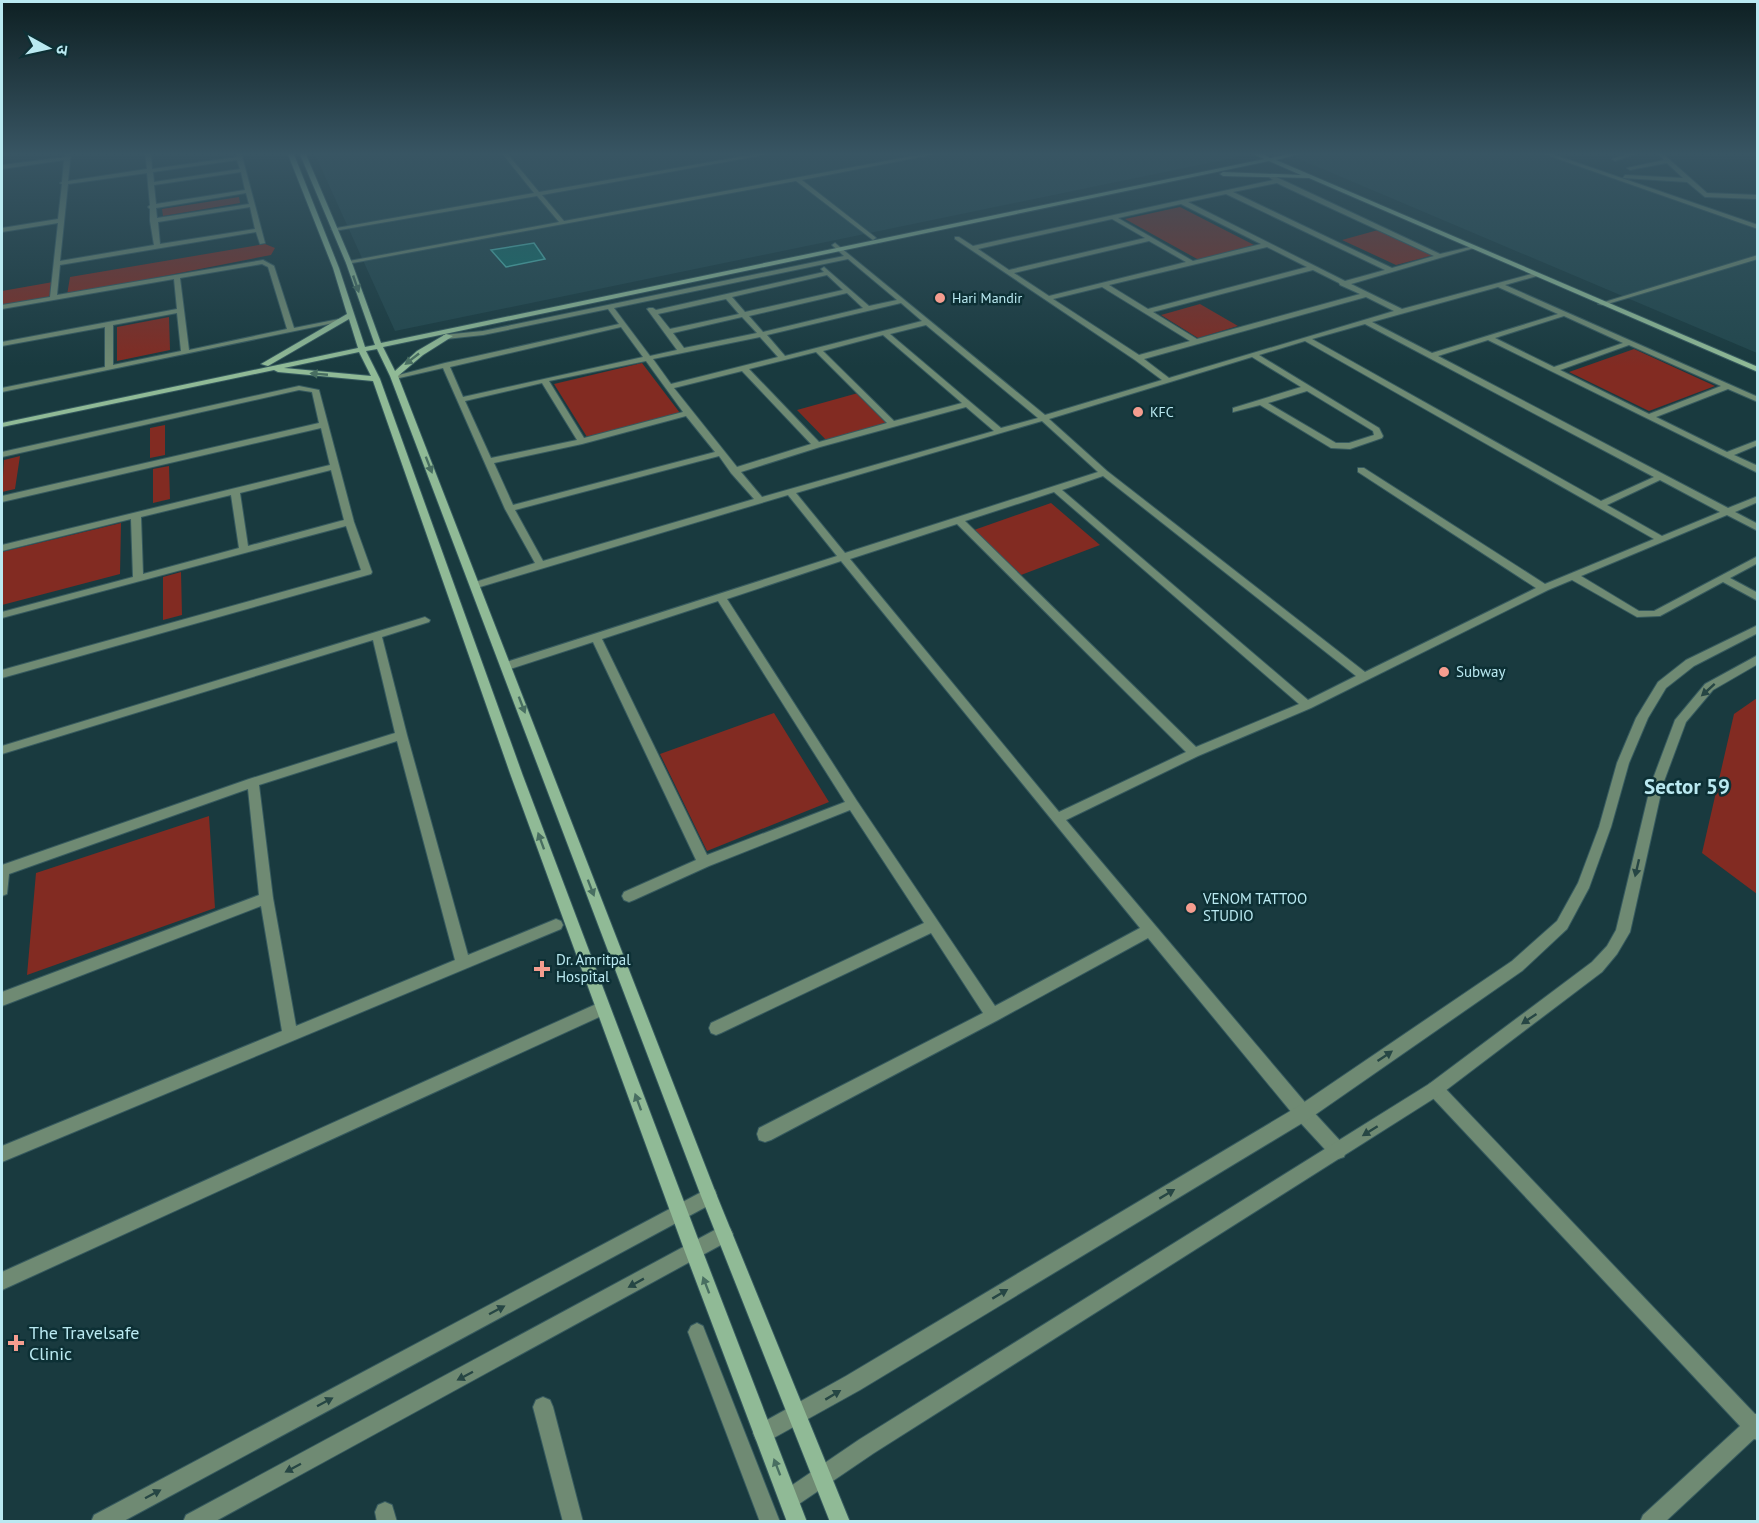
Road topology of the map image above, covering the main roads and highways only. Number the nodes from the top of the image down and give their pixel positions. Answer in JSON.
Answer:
{"nodes":[{"id":1,"x":318,"y":223,"type":"edge"},
{"id":2,"x":332,"y":223,"type":"edge"},
{"id":3,"x":944,"y":223,"type":"edge"},
{"id":4,"x":959,"y":223,"type":"edge"},
{"id":5,"x":1418,"y":223,"type":"edge"},
{"id":6,"x":1428,"y":223,"type":"edge"},
{"id":7,"x":837,"y":248,"type":"junction"},
{"id":8,"x":350,"y":315,"type":"junction"},
{"id":9,"x":470,"y":327,"type":"junction"},
{"id":10,"x":378,"y":343,"type":"junction"},
{"id":11,"x":362,"y":347,"type":"junction"},
{"id":12,"x":1758,"y":363,"type":"edge"},
{"id":13,"x":264,"y":366,"type":"junction"},
{"id":14,"x":1758,"y":370,"type":"edge"},
{"id":15,"x":394,"y":377,"type":"junction"},
{"id":16,"x":376,"y":379,"type":"junction"},
{"id":17,"x":2,"y":419,"type":"edge"},
{"id":18,"x":2,"y":425,"type":"edge"},
{"id":19,"x":797,"y":1521,"type":"edge"},
{"id":20,"x":840,"y":1521,"type":"edge"}],
"edges":[{"from":1,"to":8,"type":"main road"},
{"from":2,"to":10,"type":"main road","one_way":true},
{"from":3,"to":7,"type":"main road"},
{"from":4,"to":7,"type":"main road"},
{"from":5,"to":14,"type":"main road"},
{"from":6,"to":12,"type":"main road"},
{"from":7,"to":9,"type":"main road"},
{"from":7,"to":10,"type":"main road"},
{"from":8,"to":11,"type":"main road"},
{"from":8,"to":13,"type":"main road"},
{"from":9,"to":10,"type":"main road"},
{"from":9,"to":15,"type":"main road","one_way":true},
{"from":10,"to":11,"type":"main road"},
{"from":10,"to":15,"type":"main road"},
{"from":11,"to":13,"type":"main road"},
{"from":11,"to":16,"type":"main road"},
{"from":16,"to":13,"type":"main road","one_way":true},
{"from":13,"to":17,"type":"main road"},
{"from":13,"to":18,"type":"main road"},
{"from":15,"to":20,"type":"main road","one_way":true},
{"from":19,"to":16,"type":"main road","one_way":true}]}
